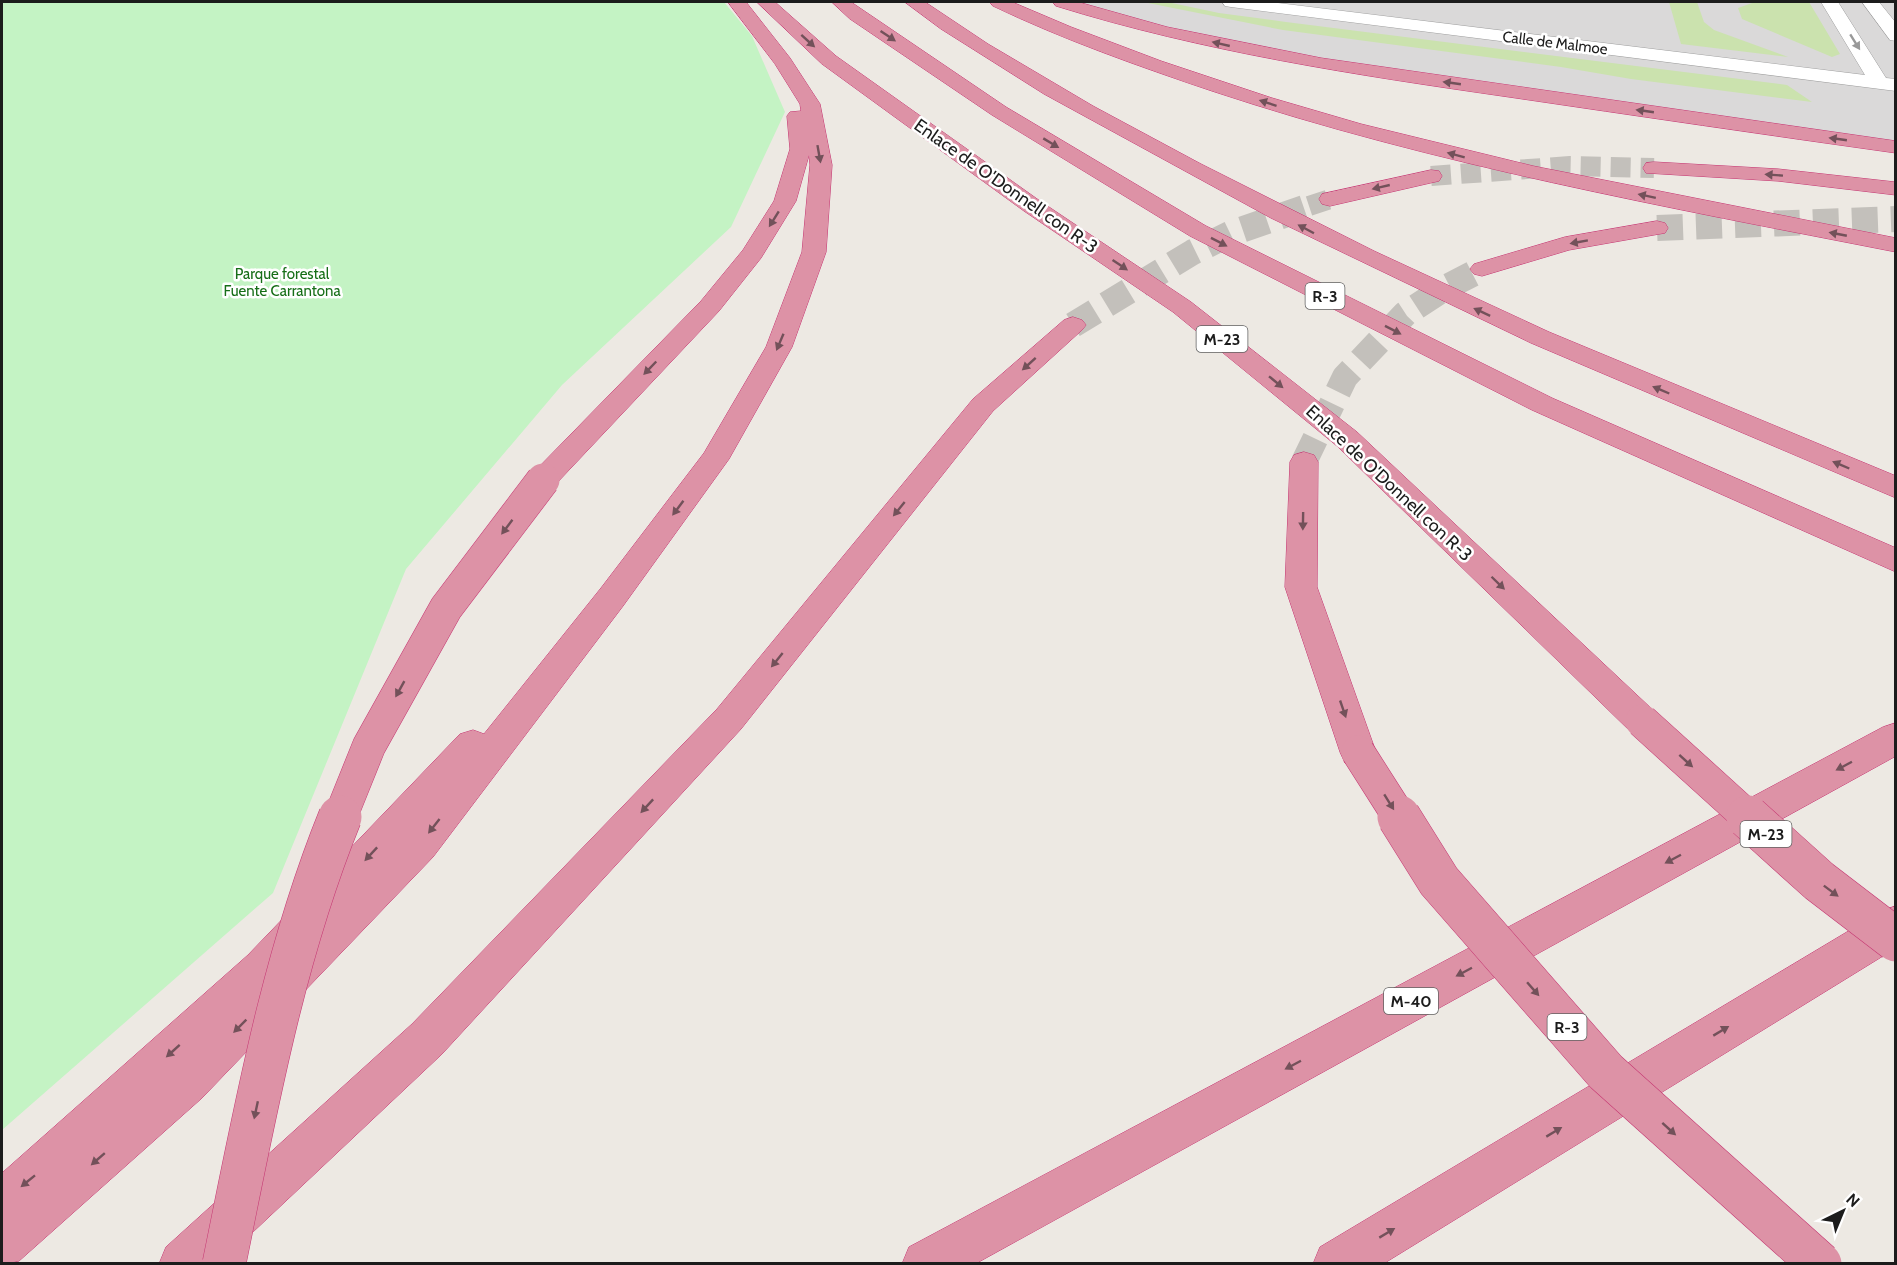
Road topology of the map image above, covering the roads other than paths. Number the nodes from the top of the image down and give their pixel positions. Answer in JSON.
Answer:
{"nodes":[{"id":1,"x":737,"y":2,"type":"edge"},
{"id":2,"x":765,"y":2,"type":"edge"},
{"id":3,"x":841,"y":2,"type":"edge"},
{"id":4,"x":914,"y":2,"type":"edge"},
{"id":5,"x":999,"y":2,"type":"edge"},
{"id":6,"x":1062,"y":2,"type":"edge"},
{"id":7,"x":1231,"y":2,"type":"edge"},
{"id":8,"x":1830,"y":2,"type":"edge"},
{"id":9,"x":1871,"y":2,"type":"edge"},
{"id":10,"x":1298,"y":6,"type":"edge"},
{"id":11,"x":1896,"y":36,"type":"edge"},
{"id":12,"x":783,"y":62,"type":"junction"},
{"id":13,"x":1887,"y":84,"type":"edge"},
{"id":14,"x":1896,"y":147,"type":"edge"},
{"id":15,"x":1654,"y":168,"type":"tunnel mouth"},
{"id":16,"x":1431,"y":176,"type":"tunnel mouth"},
{"id":17,"x":1894,"y":189,"type":"edge"},
{"id":18,"x":1330,"y":199,"type":"tunnel mouth"},
{"id":19,"x":1657,"y":228,"type":"tunnel mouth"},
{"id":20,"x":1896,"y":245,"type":"edge"},
{"id":21,"x":1482,"y":269,"type":"tunnel mouth"},
{"id":22,"x":1072,"y":325,"type":"tunnel mouth"},
{"id":23,"x":1304,"y":462,"type":"tunnel mouth"},
{"id":24,"x":1895,"y":488,"type":"edge"},
{"id":25,"x":1896,"y":561,"type":"edge"},
{"id":26,"x":612,"y":597,"type":"junction"},
{"id":27,"x":1896,"y":738,"type":"edge"},
{"id":28,"x":1896,"y":925,"type":"edge"},
{"id":29,"x":1896,"y":940,"type":"edge"},
{"id":30,"x":2,"y":1203,"type":"edge"},
{"id":31,"x":2,"y":1244,"type":"edge"},
{"id":32,"x":183,"y":1263,"type":"edge"},
{"id":33,"x":224,"y":1263,"type":"edge"},
{"id":34,"x":926,"y":1263,"type":"edge"},
{"id":35,"x":1337,"y":1263,"type":"edge"},
{"id":36,"x":1820,"y":1263,"type":"edge"}],
"edges":[{"from":1,"to":12,"type":"highway"},
{"from":2,"to":29,"type":"highway","name":"Enlace de O'Donnell con R-3","number":"M-23","one_way":true,"bridge":true},
{"from":3,"to":25,"type":"highway","number":"R-3","one_way":true},
{"from":24,"to":4,"type":"highway","one_way":true},
{"from":20,"to":5,"type":"highway","one_way":true},
{"from":14,"to":6,"type":"highway","one_way":true},
{"from":7,"to":10,"type":"street","name":"Calle de Malmoe"},
{"from":8,"to":13,"type":"street","one_way":true},
{"from":9,"to":11,"type":"street"},
{"from":10,"to":13,"type":"street","name":"Calle de Malmoe"},
{"from":12,"to":26,"type":"highway","one_way":true},
{"from":12,"to":33,"type":"highway","one_way":true,"bridge":true},
{"from":17,"to":15,"type":"highway","one_way":true},
{"from":16,"to":18,"type":"highway","one_way":true},
{"from":19,"to":21,"type":"highway","one_way":true},
{"from":22,"to":32,"type":"highway","one_way":true},
{"from":23,"to":36,"type":"highway","number":"R-3","one_way":true,"bridge":true},
{"from":26,"to":30,"type":"highway","one_way":true},
{"from":26,"to":31,"type":"highway","one_way":true},
{"from":27,"to":34,"type":"highway","number":"M-40","one_way":true},
{"from":35,"to":28,"type":"highway","one_way":true}]}
